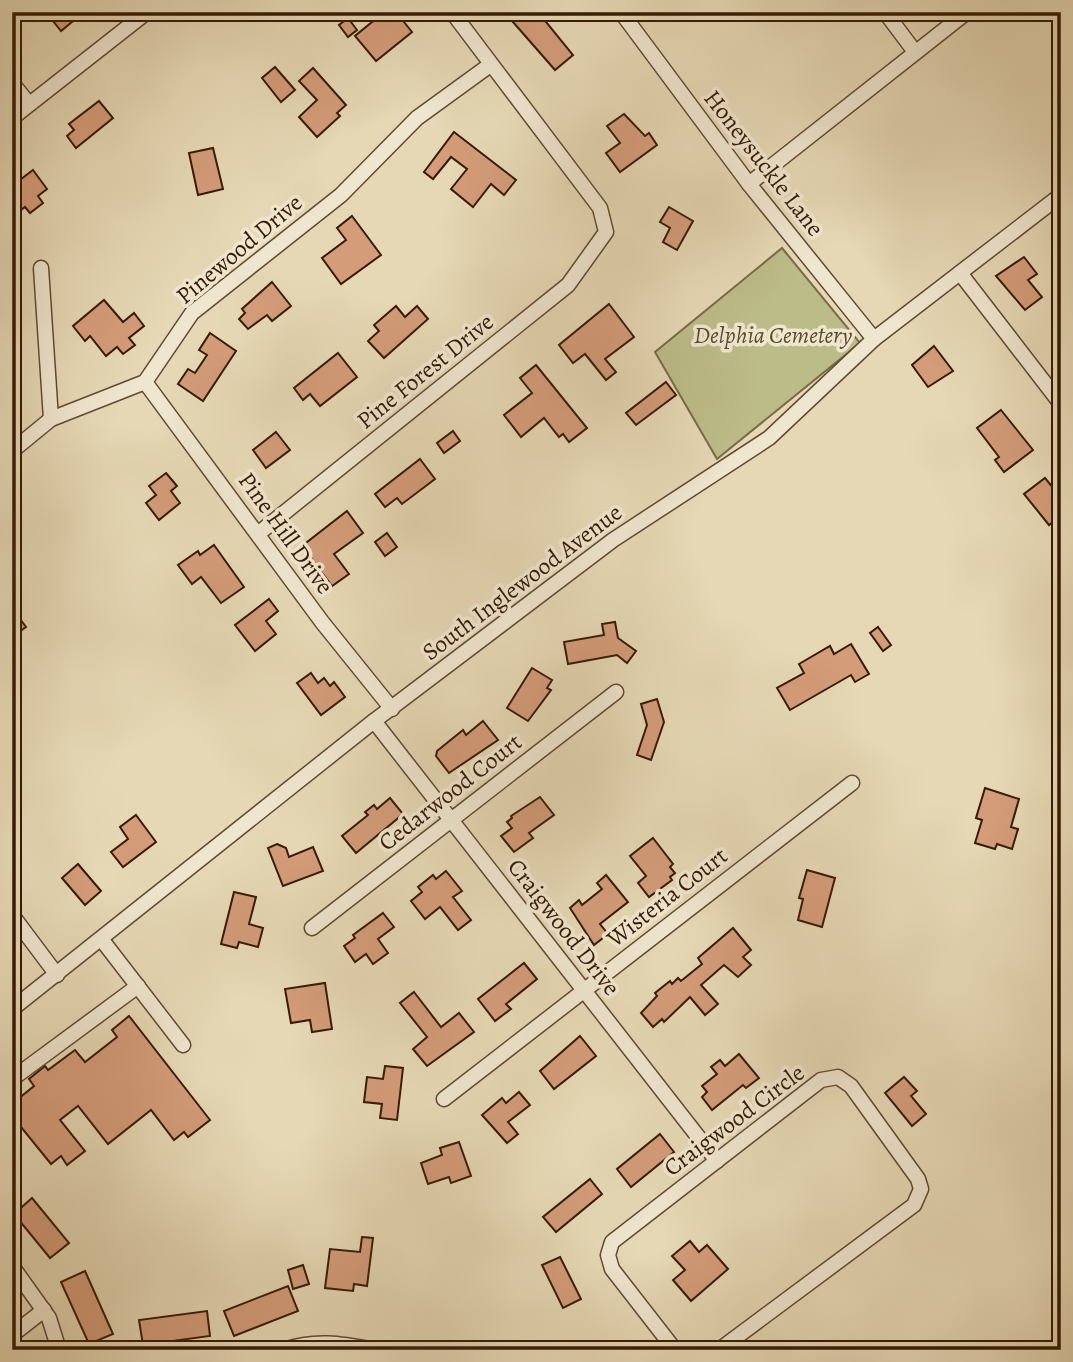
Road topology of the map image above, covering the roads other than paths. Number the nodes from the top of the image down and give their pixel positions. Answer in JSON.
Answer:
{"nodes":[{"id":1,"x":147,"y":12,"type":"edge"},
{"id":2,"x":452,"y":12,"type":"edge"},
{"id":3,"x":621,"y":12,"type":"edge"},
{"id":4,"x":885,"y":12,"type":"edge"},
{"id":5,"x":967,"y":12,"type":"edge"},
{"id":6,"x":915,"y":52,"type":"junction"},
{"id":7,"x":490,"y":65,"type":"junction"},
{"id":8,"x":12,"y":83,"type":"edge"},
{"id":9,"x":29,"y":104,"type":"junction"},
{"id":10,"x":12,"y":118,"type":"edge"},
{"id":11,"x":749,"y":184,"type":"junction"},
{"id":12,"x":1061,"y":195,"type":"edge"},
{"id":13,"x":41,"y":268,"type":"dead end"},
{"id":14,"x":960,"y":273,"type":"junction"},
{"id":15,"x":874,"y":339,"type":"junction"},
{"id":16,"x":145,"y":382,"type":"junction"},
{"id":17,"x":1061,"y":404,"type":"edge"},
{"id":18,"x":51,"y":419,"type":"junction"},
{"id":19,"x":12,"y":451,"type":"edge"},
{"id":20,"x":259,"y":533,"type":"junction"},
{"id":21,"x":617,"y":692,"type":"dead end"},
{"id":22,"x":392,"y":709,"type":"junction"},
{"id":23,"x":374,"y":721,"type":"junction"},
{"id":24,"x":852,"y":783,"type":"dead end"},
{"id":25,"x":451,"y":820,"type":"junction"},
{"id":26,"x":12,"y":915,"type":"edge"},
{"id":27,"x":312,"y":928,"type":"dead end"},
{"id":28,"x":102,"y":940,"type":"junction"},
{"id":29,"x":57,"y":975,"type":"junction"},
{"id":30,"x":138,"y":986,"type":"junction"},
{"id":31,"x":584,"y":990,"type":"junction"},
{"id":32,"x":12,"y":1009,"type":"edge"},
{"id":33,"x":183,"y":1045,"type":"dead end"},
{"id":34,"x":12,"y":1080,"type":"edge"},
{"id":35,"x":444,"y":1099,"type":"dead end"},
{"id":36,"x":717,"y":1160,"type":"junction"},
{"id":37,"x":12,"y":1266,"type":"edge"},
{"id":38,"x":44,"y":1310,"type":"junction"},
{"id":39,"x":12,"y":1335,"type":"edge"},
{"id":40,"x":59,"y":1350,"type":"edge"},
{"id":41,"x":284,"y":1350,"type":"edge"},
{"id":42,"x":375,"y":1350,"type":"edge"},
{"id":43,"x":675,"y":1350,"type":"edge"},
{"id":44,"x":719,"y":1350,"type":"edge"}],
"edges":[{"from":1,"to":9,"type":"street"},
{"from":2,"to":7,"type":"street"},
{"from":3,"to":11,"type":"street","name":"Honeysuckle Lane"},
{"from":4,"to":6,"type":"street"},
{"from":5,"to":6,"type":"street"},
{"from":6,"to":11,"type":"street"},
{"from":7,"to":16,"type":"street","name":"Pinewood Drive"},
{"from":7,"to":20,"type":"street","name":"Pine Forest Drive"},
{"from":8,"to":9,"type":"street"},
{"from":9,"to":10,"type":"street"},
{"from":11,"to":15,"type":"street","name":"Honeysuckle Lane"},
{"from":12,"to":14,"type":"street","name":"South Inglewood Avenue"},
{"from":13,"to":18,"type":"street"},
{"from":14,"to":15,"type":"street","name":"South Inglewood Avenue"},
{"from":14,"to":17,"type":"street"},
{"from":15,"to":22,"type":"street","name":"South Inglewood Avenue"},
{"from":16,"to":18,"type":"street"},
{"from":16,"to":20,"type":"street","name":"Pine Hill Drive"},
{"from":18,"to":19,"type":"street"},
{"from":20,"to":22,"type":"street","name":"Pine Hill Drive"},
{"from":21,"to":25,"type":"street","name":"Cedarwood Court"},
{"from":22,"to":23,"type":"street","name":"South Inglewood Avenue"},
{"from":23,"to":25,"type":"street","name":"Craigwood Drive"},
{"from":23,"to":28,"type":"street","name":"South Inglewood Avenue"},
{"from":24,"to":31,"type":"street","name":"Wisteria Court"},
{"from":25,"to":27,"type":"street","name":"Cedarwood Court"},
{"from":25,"to":31,"type":"street","name":"Craigwood Drive"},
{"from":26,"to":29,"type":"street"},
{"from":28,"to":29,"type":"street","name":"South Inglewood Avenue"},
{"from":28,"to":30,"type":"street"},
{"from":29,"to":32,"type":"street","name":"South Inglewood Avenue"},
{"from":30,"to":33,"type":"street"},
{"from":30,"to":34,"type":"street"},
{"from":31,"to":35,"type":"street","name":"Wisteria Court"},
{"from":31,"to":36,"type":"street","name":"Craigwood Drive"},
{"from":36,"to":43,"type":"street","name":"Craigwood Circle"},
{"from":36,"to":44,"type":"street","name":"Craigwood Circle"},
{"from":37,"to":38,"type":"street"},
{"from":38,"to":39,"type":"street"},
{"from":38,"to":40,"type":"street"},
{"from":41,"to":42,"type":"street"}]}
